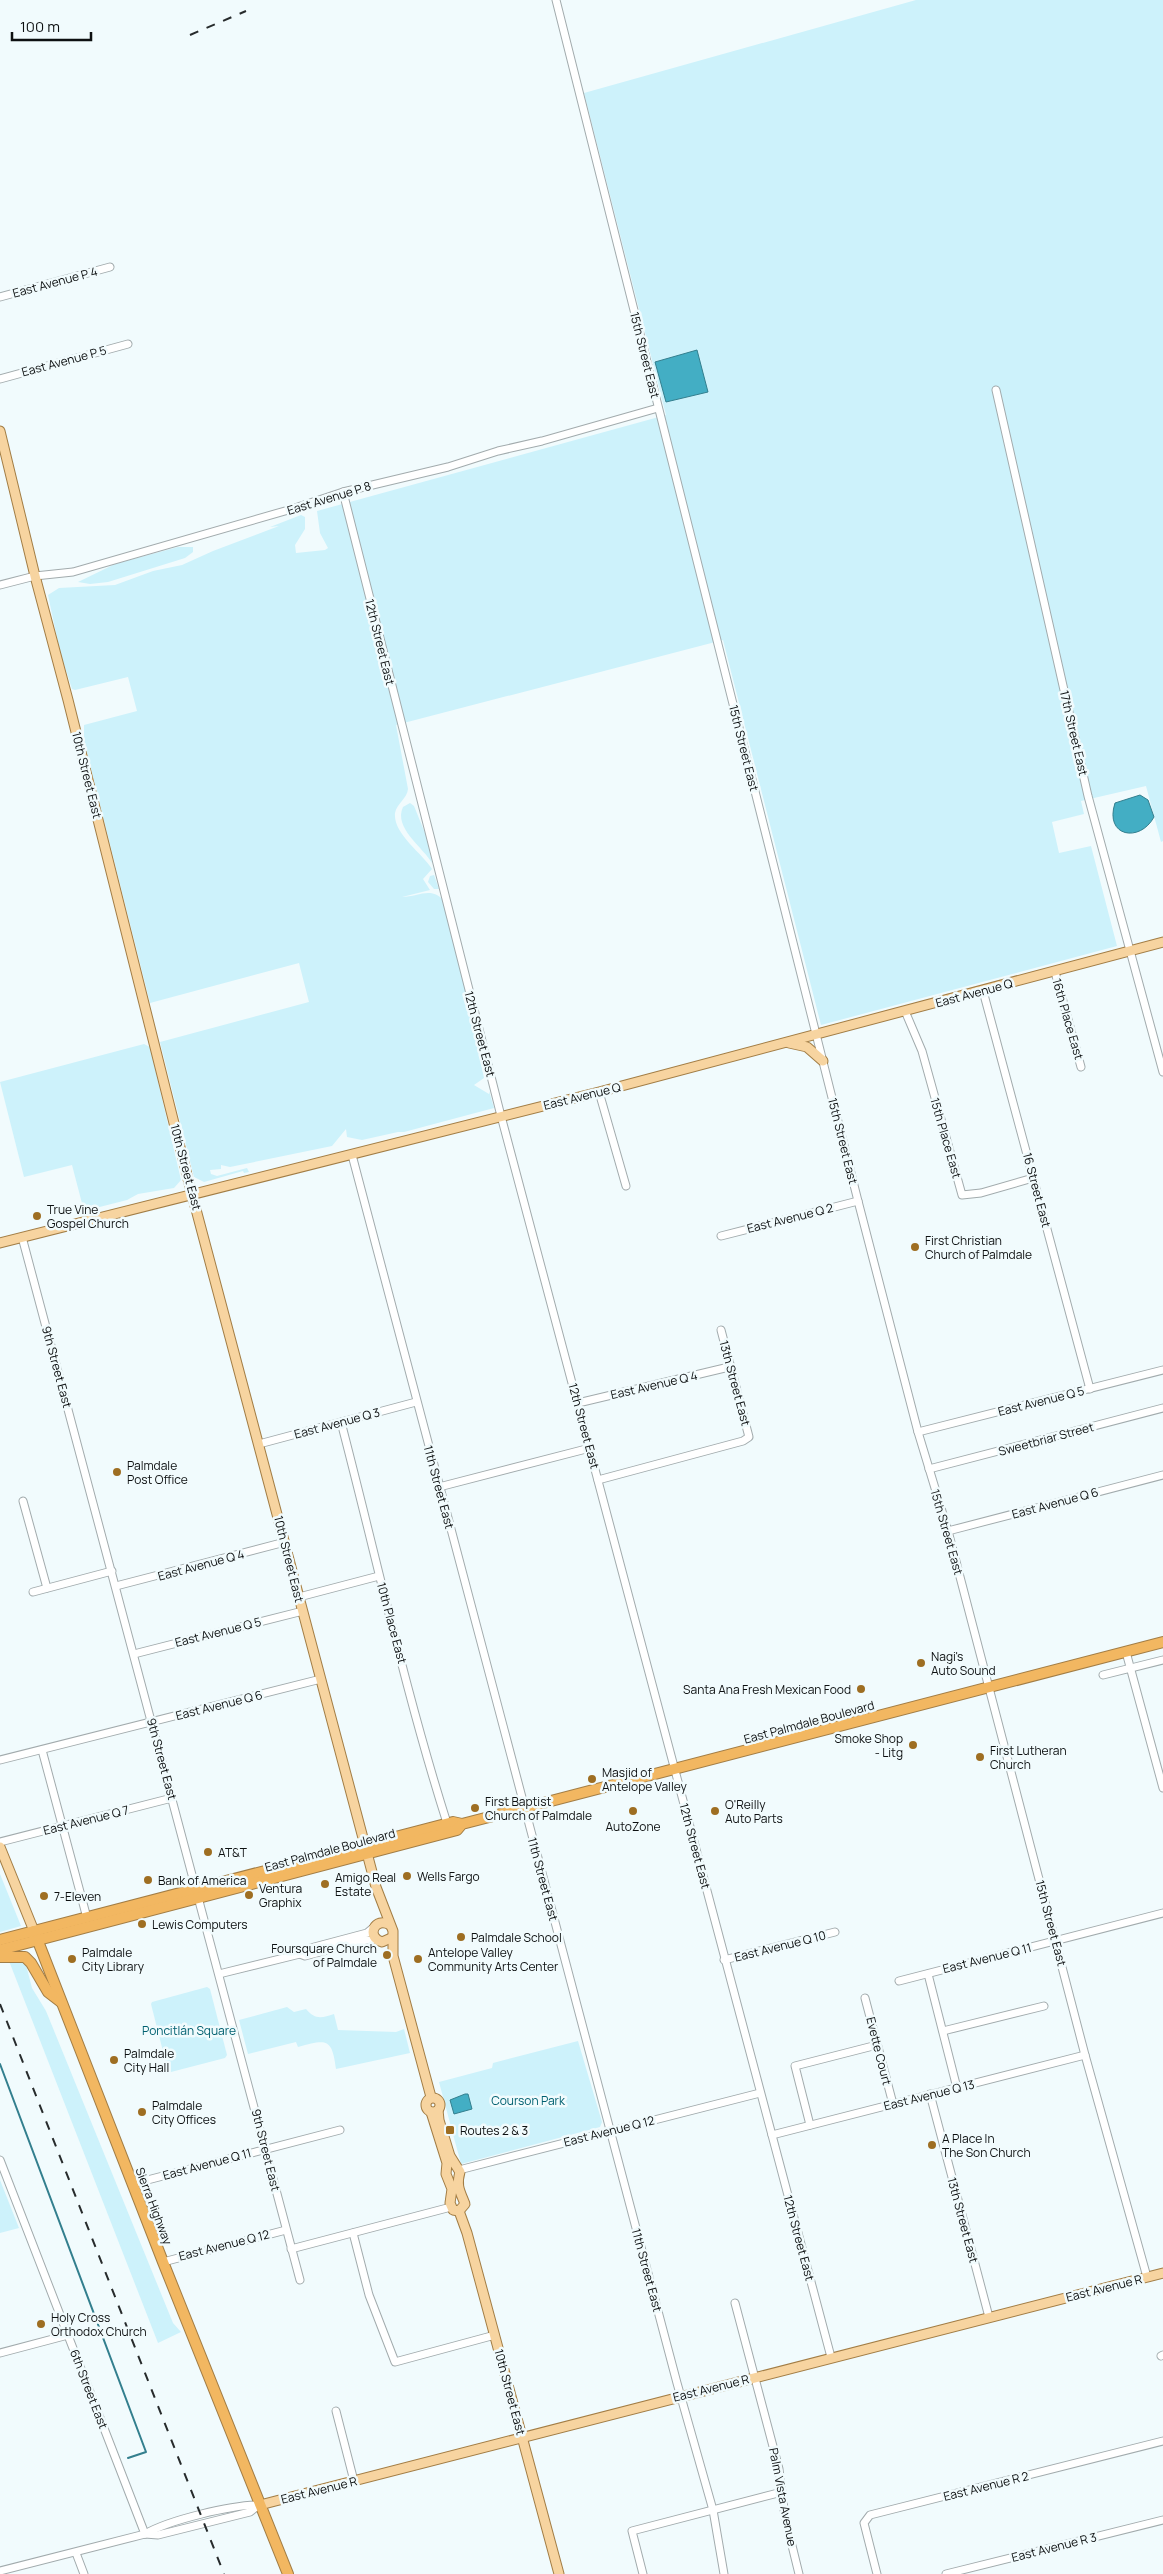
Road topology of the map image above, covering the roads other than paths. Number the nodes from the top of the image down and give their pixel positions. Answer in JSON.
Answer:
{"nodes":[{"id":1,"x":556,"y":0,"type":"edge"},
{"id":2,"x":110,"y":267,"type":"dead end"},
{"id":3,"x":0,"y":297,"type":"edge"},
{"id":4,"x":128,"y":344,"type":"dead end"},
{"id":5,"x":0,"y":379,"type":"edge"},
{"id":6,"x":996,"y":390,"type":"dead end"},
{"id":7,"x":658,"y":408,"type":"junction"},
{"id":8,"x":0,"y":432,"type":"edge"},
{"id":9,"x":343,"y":492,"type":"junction"},
{"id":10,"x":34,"y":576,"type":"junction"},
{"id":11,"x":0,"y":585,"type":"edge"},
{"id":12,"x":1163,"y":942,"type":"edge"},
{"id":13,"x":1130,"y":950,"type":"junction"},
{"id":14,"x":1055,"y":972,"type":"junction"},
{"id":15,"x":983,"y":990,"type":"junction"},
{"id":16,"x":905,"y":1011,"type":"junction"},
{"id":17,"x":816,"y":1034,"type":"junction"},
{"id":18,"x":786,"y":1042,"type":"junction"},
{"id":19,"x":822,"y":1061,"type":"junction"},
{"id":20,"x":1081,"y":1067,"type":"dead end"},
{"id":21,"x":1163,"y":1072,"type":"edge"},
{"id":22,"x":599,"y":1092,"type":"junction"},
{"id":23,"x":501,"y":1116,"type":"junction"},
{"id":24,"x":352,"y":1155,"type":"junction"},
{"id":25,"x":1033,"y":1178,"type":"junction"},
{"id":26,"x":626,"y":1186,"type":"dead end"},
{"id":27,"x":192,"y":1194,"type":"junction"},
{"id":28,"x":858,"y":1201,"type":"junction"},
{"id":29,"x":721,"y":1236,"type":"dead end"},
{"id":30,"x":22,"y":1237,"type":"junction"},
{"id":31,"x":0,"y":1243,"type":"edge"},
{"id":32,"x":721,"y":1330,"type":"dead end"},
{"id":33,"x":730,"y":1367,"type":"junction"},
{"id":34,"x":1163,"y":1370,"type":"edge"},
{"id":35,"x":1090,"y":1389,"type":"junction"},
{"id":36,"x":416,"y":1402,"type":"junction"},
{"id":37,"x":578,"y":1403,"type":"junction"},
{"id":38,"x":1163,"y":1408,"type":"edge"},
{"id":39,"x":341,"y":1422,"type":"junction"},
{"id":40,"x":918,"y":1432,"type":"junction"},
{"id":41,"x":259,"y":1444,"type":"junction"},
{"id":42,"x":590,"y":1448,"type":"junction"},
{"id":43,"x":929,"y":1469,"type":"junction"},
{"id":44,"x":1163,"y":1475,"type":"edge"},
{"id":45,"x":598,"y":1480,"type":"junction"},
{"id":46,"x":439,"y":1487,"type":"junction"},
{"id":47,"x":23,"y":1501,"type":"dead end"},
{"id":48,"x":948,"y":1530,"type":"junction"},
{"id":49,"x":285,"y":1542,"type":"junction"},
{"id":50,"x":112,"y":1571,"type":"junction"},
{"id":51,"x":379,"y":1576,"type":"junction"},
{"id":52,"x":116,"y":1586,"type":"junction"},
{"id":53,"x":47,"y":1588,"type":"junction"},
{"id":54,"x":33,"y":1592,"type":"dead end"},
{"id":55,"x":299,"y":1597,"type":"junction"},
{"id":56,"x":303,"y":1611,"type":"junction"},
{"id":57,"x":1163,"y":1642,"type":"edge"},
{"id":58,"x":1126,"y":1652,"type":"junction"},
{"id":59,"x":134,"y":1654,"type":"junction"},
{"id":60,"x":1163,"y":1660,"type":"edge"},
{"id":61,"x":1131,"y":1668,"type":"junction"},
{"id":62,"x":1103,"y":1675,"type":"dead end"},
{"id":63,"x":321,"y":1679,"type":"junction"},
{"id":64,"x":988,"y":1688,"type":"junction"},
{"id":65,"x":152,"y":1722,"type":"junction"},
{"id":66,"x":42,"y":1750,"type":"junction"},
{"id":67,"x":0,"y":1760,"type":"edge"},
{"id":68,"x":675,"y":1770,"type":"junction"},
{"id":69,"x":1163,"y":1788,"type":"edge"},
{"id":70,"x":172,"y":1798,"type":"junction"},
{"id":71,"x":524,"y":1808,"type":"junction"},
{"id":72,"x":447,"y":1823,"type":"junction"},
{"id":73,"x":462,"y":1824,"type":"junction"},
{"id":74,"x":62,"y":1826,"type":"junction"},
{"id":75,"x":0,"y":1842,"type":"edge"},
{"id":76,"x":0,"y":1847,"type":"edge"},
{"id":77,"x":366,"y":1850,"type":"junction"},
{"id":78,"x":197,"y":1893,"type":"junction"},
{"id":79,"x":380,"y":1901,"type":"junction"},
{"id":80,"x":1163,"y":1913,"type":"edge"},
{"id":81,"x":87,"y":1918,"type":"junction"},
{"id":82,"x":375,"y":1925,"type":"junction"},
{"id":83,"x":390,"y":1925,"type":"junction"},
{"id":84,"x":835,"y":1932,"type":"dead end"},
{"id":85,"x":36,"y":1935,"type":"junction"},
{"id":86,"x":391,"y":1938,"type":"junction"},
{"id":87,"x":0,"y":1940,"type":"edge"},
{"id":88,"x":380,"y":1941,"type":"junction"},
{"id":89,"x":1056,"y":1941,"type":"junction"},
{"id":90,"x":0,"y":1950,"type":"edge"},
{"id":91,"x":300,"y":1954,"type":"junction"},
{"id":92,"x":393,"y":1956,"type":"junction"},
{"id":93,"x":0,"y":1957,"type":"edge"},
{"id":94,"x":724,"y":1960,"type":"junction"},
{"id":95,"x":219,"y":1974,"type":"junction"},
{"id":96,"x":928,"y":1974,"type":"junction"},
{"id":97,"x":899,"y":1981,"type":"dead end"},
{"id":98,"x":865,"y":1998,"type":"dead end"},
{"id":99,"x":61,"y":2002,"type":"junction"},
{"id":100,"x":1044,"y":2006,"type":"dead end"},
{"id":101,"x":942,"y":2031,"type":"junction"},
{"id":102,"x":877,"y":2045,"type":"junction"},
{"id":103,"x":1086,"y":2055,"type":"junction"},
{"id":104,"x":958,"y":2088,"type":"junction"},
{"id":105,"x":760,"y":2093,"type":"junction"},
{"id":106,"x":930,"y":2094,"type":"junction"},
{"id":107,"x":893,"y":2104,"type":"junction"},
{"id":108,"x":810,"y":2125,"type":"junction"},
{"id":109,"x":340,"y":2130,"type":"dead end"},
{"id":110,"x":610,"y":2131,"type":"junction"},
{"id":111,"x":772,"y":2135,"type":"junction"},
{"id":112,"x":265,"y":2149,"type":"junction"},
{"id":113,"x":0,"y":2160,"type":"edge"},
{"id":114,"x":453,"y":2172,"type":"junction"},
{"id":115,"x":132,"y":2184,"type":"junction"},
{"id":116,"x":456,"y":2204,"type":"junction"},
{"id":117,"x":286,"y":2230,"type":"junction"},
{"id":118,"x":353,"y":2233,"type":"junction"},
{"id":119,"x":291,"y":2249,"type":"junction"},
{"id":120,"x":163,"y":2262,"type":"junction"},
{"id":121,"x":1163,"y":2273,"type":"edge"},
{"id":122,"x":1146,"y":2277,"type":"junction"},
{"id":123,"x":300,"y":2280,"type":"dead end"},
{"id":124,"x":736,"y":2303,"type":"dead end"},
{"id":125,"x":989,"y":2317,"type":"junction"},
{"id":126,"x":68,"y":2335,"type":"junction"},
{"id":127,"x":495,"y":2335,"type":"junction"},
{"id":128,"x":0,"y":2353,"type":"edge"},
{"id":129,"x":831,"y":2357,"type":"junction"},
{"id":130,"x":754,"y":2378,"type":"junction"},
{"id":131,"x":681,"y":2396,"type":"junction"},
{"id":132,"x":336,"y":2411,"type":"dead end"},
{"id":133,"x":522,"y":2436,"type":"junction"},
{"id":134,"x":1163,"y":2440,"type":"edge"},
{"id":135,"x":354,"y":2481,"type":"junction"},
{"id":136,"x":782,"y":2492,"type":"junction"},
{"id":137,"x":260,"y":2505,"type":"junction"},
{"id":138,"x":713,"y":2510,"type":"junction"},
{"id":139,"x":1163,"y":2520,"type":"edge"},
{"id":140,"x":145,"y":2534,"type":"junction"},
{"id":141,"x":76,"y":2553,"type":"junction"},
{"id":142,"x":0,"y":2571,"type":"edge"},
{"id":143,"x":84,"y":2574,"type":"edge"},
{"id":144,"x":288,"y":2574,"type":"edge"},
{"id":145,"x":559,"y":2574,"type":"edge"},
{"id":146,"x":643,"y":2574,"type":"edge"},
{"id":147,"x":724,"y":2574,"type":"edge"},
{"id":148,"x":799,"y":2574,"type":"edge"},
{"id":149,"x":877,"y":2574,"type":"edge"},
{"id":150,"x":946,"y":2574,"type":"edge"}],
"edges":[{"from":1,"to":7,"type":"street","name":"15th Street East"},
{"from":2,"to":3,"type":"street","name":"East Avenue P 4"},
{"from":4,"to":5,"type":"street","name":"East Avenue P 5"},
{"from":6,"to":13,"type":"street","name":"17th Street East"},
{"from":7,"to":9,"type":"street","name":"East Avenue P 8"},
{"from":7,"to":17,"type":"street","name":"15th Street East"},
{"from":8,"to":10,"type":"main road","name":"10th Street East"},
{"from":9,"to":10,"type":"street","name":"East Avenue P 8"},
{"from":9,"to":23,"type":"street","name":"12th Street East"},
{"from":10,"to":11,"type":"street","name":"East Avenue P 8"},
{"from":10,"to":27,"type":"main road","name":"10th Street East"},
{"from":12,"to":13,"type":"main road","name":"East Avenue Q"},
{"from":13,"to":14,"type":"main road","name":"East Avenue Q"},
{"from":13,"to":21,"type":"street","name":"17th Street East"},
{"from":14,"to":15,"type":"main road","name":"East Avenue Q"},
{"from":14,"to":20,"type":"street","name":"16th Place East"},
{"from":15,"to":16,"type":"main road","name":"East Avenue Q"},
{"from":15,"to":25,"type":"street","name":"16 Street East"},
{"from":16,"to":17,"type":"main road","name":"East Avenue Q"},
{"from":16,"to":25,"type":"street","name":"15th Place East"},
{"from":17,"to":18,"type":"main road","name":"East Avenue Q"},
{"from":17,"to":19,"type":"street","name":"15th Street East"},
{"from":18,"to":19,"type":"main road"},
{"from":18,"to":22,"type":"main road","name":"East Avenue Q"},
{"from":19,"to":28,"type":"street","name":"15th Street East"},
{"from":22,"to":23,"type":"main road","name":"East Avenue Q"},
{"from":22,"to":26,"type":"street"},
{"from":23,"to":24,"type":"main road","name":"East Avenue Q"},
{"from":23,"to":37,"type":"street","name":"12th Street East"},
{"from":24,"to":27,"type":"main road","name":"East Avenue Q"},
{"from":24,"to":36,"type":"street","name":"11th Street East"},
{"from":25,"to":35,"type":"street","name":"16 Street East"},
{"from":27,"to":30,"type":"main road","name":"East Avenue Q"},
{"from":27,"to":41,"type":"main road","name":"10th Street East"},
{"from":28,"to":29,"type":"street","name":"East Avenue Q 2"},
{"from":28,"to":40,"type":"street","name":"15th Street East"},
{"from":30,"to":31,"type":"main road","name":"East Avenue Q"},
{"from":30,"to":50,"type":"street","name":"9th Street East"},
{"from":32,"to":33,"type":"street","name":"13th Street East"},
{"from":33,"to":37,"type":"street","name":"East Avenue Q 4"},
{"from":33,"to":45,"type":"street","name":"13th Street East"},
{"from":34,"to":35,"type":"street","name":"East Avenue Q 5"},
{"from":35,"to":40,"type":"street","name":"East Avenue Q 5"},
{"from":36,"to":39,"type":"street","name":"East Avenue Q 3"},
{"from":36,"to":46,"type":"street","name":"11th Street East"},
{"from":37,"to":42,"type":"street","name":"12th Street East"},
{"from":38,"to":43,"type":"street","name":"Sweetbriar Street"},
{"from":39,"to":41,"type":"street","name":"East Avenue Q 3"},
{"from":39,"to":51,"type":"street","name":"10th Place East"},
{"from":40,"to":43,"type":"street","name":"15th Street East"},
{"from":41,"to":49,"type":"main road","name":"10th Street East"},
{"from":42,"to":45,"type":"street","name":"12th Street East"},
{"from":42,"to":46,"type":"street"},
{"from":43,"to":48,"type":"street","name":"15th Street East"},
{"from":44,"to":48,"type":"street","name":"East Avenue Q 6"},
{"from":45,"to":68,"type":"street","name":"12th Street East"},
{"from":46,"to":71,"type":"street","name":"11th Street East"},
{"from":47,"to":53,"type":"street"},
{"from":48,"to":64,"type":"street","name":"15th Street East"},
{"from":49,"to":52,"type":"street","name":"East Avenue Q 4"},
{"from":49,"to":55,"type":"main road","name":"10th Street East"},
{"from":50,"to":52,"type":"street","name":"9th Street East"},
{"from":50,"to":53,"type":"street"},
{"from":51,"to":55,"type":"street"},
{"from":51,"to":72,"type":"street","name":"10th Place East"},
{"from":52,"to":59,"type":"street","name":"9th Street East"},
{"from":53,"to":54,"type":"street"},
{"from":55,"to":56,"type":"main road","name":"10th Street East"},
{"from":56,"to":59,"type":"street","name":"East Avenue Q 5"},
{"from":56,"to":63,"type":"main road","name":"10th Street East"},
{"from":57,"to":58,"type":"highway","name":"East Palmdale Boulevard"},
{"from":58,"to":61,"type":"street"},
{"from":58,"to":64,"type":"highway","name":"East Palmdale Boulevard"},
{"from":59,"to":65,"type":"street","name":"9th Street East"},
{"from":60,"to":61,"type":"street"},
{"from":61,"to":62,"type":"street"},
{"from":61,"to":69,"type":"street"},
{"from":63,"to":65,"type":"street","name":"East Avenue Q 6"},
{"from":63,"to":77,"type":"main road","name":"10th Street East"},
{"from":64,"to":68,"type":"highway","name":"East Palmdale Boulevard"},
{"from":64,"to":89,"type":"street","name":"15th Street East"},
{"from":65,"to":66,"type":"street","name":"East Avenue Q 6"},
{"from":65,"to":70,"type":"street","name":"9th Street East"},
{"from":66,"to":67,"type":"street","name":"East Avenue Q 6"},
{"from":66,"to":74,"type":"street"},
{"from":68,"to":71,"type":"highway","name":"East Palmdale Boulevard"},
{"from":68,"to":94,"type":"street","name":"12th Street East"},
{"from":70,"to":74,"type":"street","name":"East Avenue Q 7"},
{"from":70,"to":78,"type":"street","name":"9th Street East"},
{"from":71,"to":73,"type":"highway","name":"East Palmdale Boulevard"},
{"from":71,"to":110,"type":"street","name":"11th Street East"},
{"from":72,"to":73,"type":"highway","name":"East Palmdale Boulevard"},
{"from":72,"to":77,"type":"highway","name":"East Palmdale Boulevard"},
{"from":73,"to":77,"type":"highway","name":"East Palmdale Boulevard"},
{"from":74,"to":75,"type":"street","name":"East Avenue Q 7"},
{"from":74,"to":81,"type":"street"},
{"from":76,"to":85,"type":"main road","name":"Sierra Highway"},
{"from":77,"to":78,"type":"highway","name":"East Palmdale Boulevard"},
{"from":77,"to":79,"type":"main road","name":"10th Street East"},
{"from":78,"to":81,"type":"highway","name":"East Palmdale Boulevard"},
{"from":78,"to":85,"type":"highway","name":"East Palmdale Boulevard"},
{"from":78,"to":95,"type":"street","name":"9th Street East"},
{"from":79,"to":82,"type":"main road","name":"10th Street East"},
{"from":79,"to":83,"type":"main road","name":"10th Street East"},
{"from":80,"to":89,"type":"street","name":"East Avenue Q 11"},
{"from":81,"to":85,"type":"highway","name":"East Palmdale Boulevard"},
{"from":82,"to":83,"type":"main road"},
{"from":82,"to":88,"type":"main road"},
{"from":82,"to":91,"type":"street"},
{"from":83,"to":86,"type":"main road"},
{"from":84,"to":94,"type":"street","name":"East Avenue Q 10"},
{"from":85,"to":87,"type":"highway","name":"East Palmdale Boulevard"},
{"from":85,"to":90,"type":"highway","name":"East Palmdale Boulevard"},
{"from":85,"to":99,"type":"highway","name":"Sierra Highway"},
{"from":86,"to":88,"type":"main road"},
{"from":86,"to":92,"type":"main road"},
{"from":88,"to":91,"type":"street"},
{"from":88,"to":92,"type":"main road"},
{"from":89,"to":96,"type":"street","name":"East Avenue Q 11"},
{"from":89,"to":103,"type":"street","name":"15th Street East"},
{"from":91,"to":95,"type":"street"},
{"from":92,"to":114,"type":"main road","name":"10th Street East"},
{"from":93,"to":99,"type":"highway"},
{"from":94,"to":105,"type":"street","name":"12th Street East"},
{"from":95,"to":112,"type":"street","name":"9th Street East"},
{"from":96,"to":97,"type":"street","name":"East Avenue Q 11"},
{"from":96,"to":101,"type":"street"},
{"from":98,"to":102,"type":"street","name":"Evette Court"},
{"from":99,"to":115,"type":"highway","name":"Sierra Highway"},
{"from":100,"to":101,"type":"street"},
{"from":101,"to":104,"type":"street"},
{"from":102,"to":107,"type":"street","name":"Evette Court"},
{"from":102,"to":108,"type":"street"},
{"from":103,"to":104,"type":"street","name":"East Avenue Q 13"},
{"from":103,"to":122,"type":"street","name":"15th Street East"},
{"from":104,"to":106,"type":"street","name":"East Avenue Q 13"},
{"from":105,"to":110,"type":"street","name":"East Avenue Q 12"},
{"from":105,"to":111,"type":"street","name":"12th Street East"},
{"from":106,"to":107,"type":"street","name":"East Avenue Q 13"},
{"from":106,"to":125,"type":"street","name":"13th Street East"},
{"from":107,"to":108,"type":"street","name":"East Avenue Q 13"},
{"from":108,"to":111,"type":"street","name":"East Avenue Q 13"},
{"from":109,"to":112,"type":"street","name":"East Avenue Q 11"},
{"from":110,"to":114,"type":"street","name":"East Avenue Q 12"},
{"from":110,"to":131,"type":"street","name":"11th Street East"},
{"from":111,"to":129,"type":"street","name":"12th Street East"},
{"from":112,"to":115,"type":"street","name":"East Avenue Q 11"},
{"from":112,"to":117,"type":"street","name":"9th Street East"},
{"from":113,"to":126,"type":"street","name":"6th Street East"},
{"from":114,"to":116,"type":"main road","name":"10th Street East"},
{"from":115,"to":120,"type":"highway","name":"Sierra Highway"},
{"from":116,"to":118,"type":"street"},
{"from":116,"to":127,"type":"main road","name":"10th Street East"},
{"from":117,"to":119,"type":"street","name":"9th Street East"},
{"from":117,"to":120,"type":"street","name":"East Avenue Q 12"},
{"from":118,"to":119,"type":"street"},
{"from":118,"to":127,"type":"street"},
{"from":119,"to":123,"type":"street","name":"9th Street East"},
{"from":120,"to":137,"type":"highway","name":"Sierra Highway"},
{"from":121,"to":122,"type":"main road","name":"East Avenue R"},
{"from":122,"to":125,"type":"main road","name":"East Avenue R"},
{"from":124,"to":130,"type":"street","name":"Palm Vista Avenue"},
{"from":125,"to":129,"type":"main road","name":"East Avenue R"},
{"from":126,"to":128,"type":"street"},
{"from":126,"to":140,"type":"street","name":"6th Street East"},
{"from":127,"to":133,"type":"main road","name":"10th Street East"},
{"from":129,"to":130,"type":"main road","name":"East Avenue R"},
{"from":130,"to":131,"type":"main road","name":"East Avenue R"},
{"from":130,"to":136,"type":"street","name":"Palm Vista Avenue"},
{"from":131,"to":133,"type":"main road","name":"East Avenue R"},
{"from":131,"to":138,"type":"street","name":"11th Street East"},
{"from":132,"to":135,"type":"street"},
{"from":133,"to":135,"type":"main road","name":"East Avenue R"},
{"from":133,"to":145,"type":"main road","name":"10th Street East"},
{"from":134,"to":149,"type":"street","name":"East Avenue R 2"},
{"from":135,"to":137,"type":"main road","name":"East Avenue R"},
{"from":136,"to":138,"type":"street"},
{"from":136,"to":148,"type":"street","name":"Palm Vista Avenue"},
{"from":137,"to":140,"type":"street","name":"East Avenue R"},
{"from":137,"to":144,"type":"highway","name":"Sierra Highway"},
{"from":138,"to":146,"type":"street"},
{"from":138,"to":147,"type":"street","name":"11th Street East"},
{"from":139,"to":150,"type":"street","name":"East Avenue R 3"},
{"from":140,"to":141,"type":"street","name":"East Avenue R"},
{"from":141,"to":142,"type":"street","name":"East Avenue R"},
{"from":141,"to":143,"type":"street"}]}
